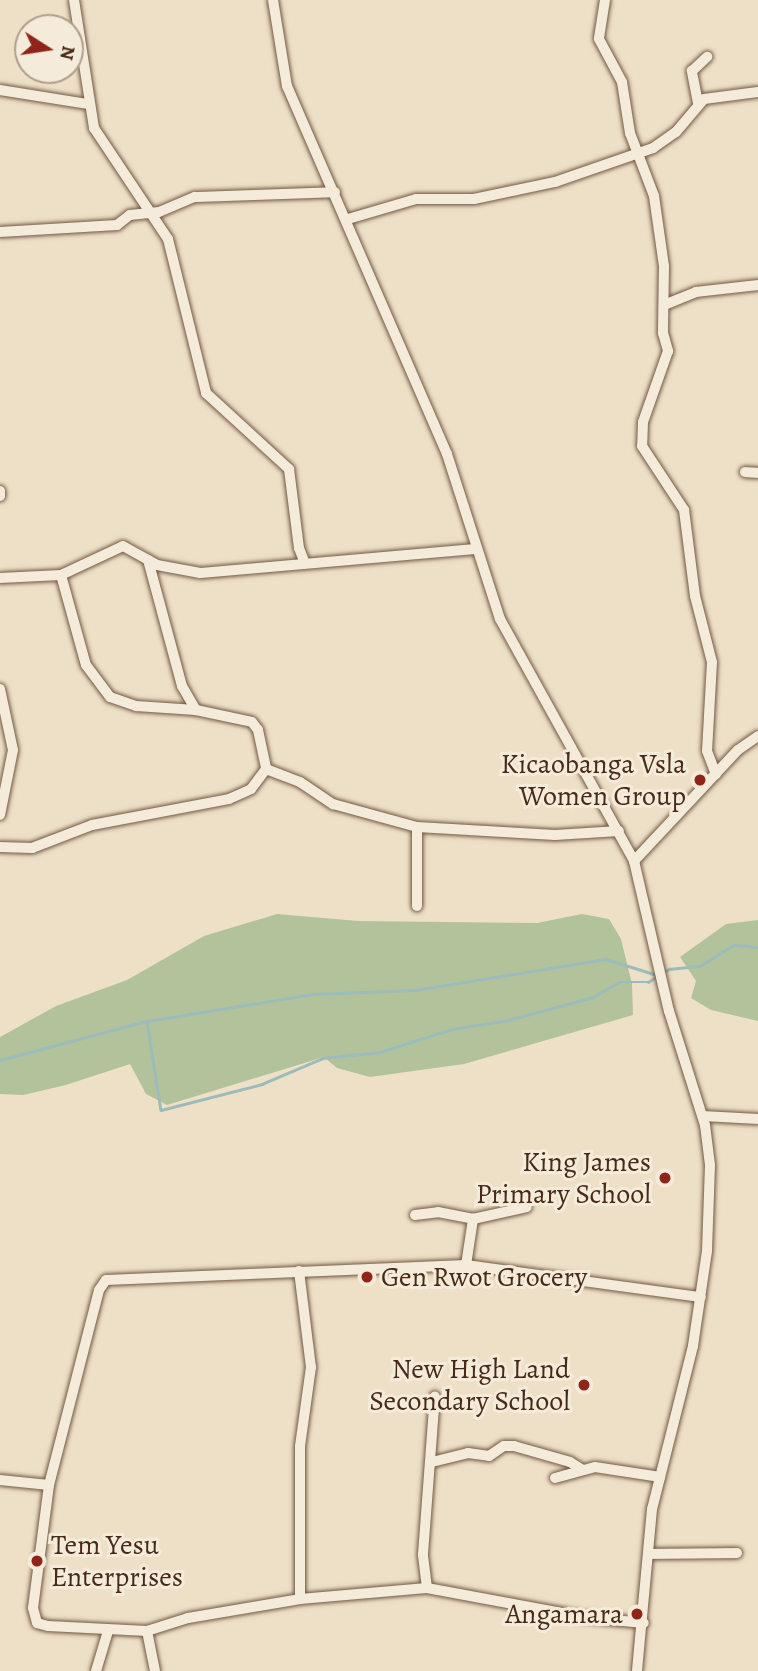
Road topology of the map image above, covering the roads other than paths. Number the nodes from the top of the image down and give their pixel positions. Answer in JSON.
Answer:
{"nodes":[{"id":1,"x":74,"y":0,"type":"edge"},
{"id":2,"x":273,"y":0,"type":"edge"},
{"id":3,"x":605,"y":0,"type":"edge"},
{"id":4,"x":707,"y":57,"type":"dead end"},
{"id":5,"x":0,"y":90,"type":"edge"},
{"id":6,"x":758,"y":92,"type":"edge"},
{"id":7,"x":698,"y":103,"type":"junction"},
{"id":8,"x":87,"y":104,"type":"junction"},
{"id":9,"x":639,"y":155,"type":"junction"},
{"id":10,"x":335,"y":192,"type":"junction"},
{"id":11,"x":149,"y":213,"type":"junction"},
{"id":12,"x":348,"y":219,"type":"junction"},
{"id":13,"x":0,"y":232,"type":"edge"},
{"id":14,"x":758,"y":285,"type":"edge"},
{"id":15,"x":664,"y":305,"type":"junction"},
{"id":16,"x":745,"y":472,"type":"dead end"},
{"id":17,"x":758,"y":473,"type":"edge"},
{"id":18,"x":476,"y":549,"type":"junction"},
{"id":19,"x":148,"y":560,"type":"junction"},
{"id":20,"x":304,"y":561,"type":"junction"},
{"id":21,"x":61,"y":575,"type":"junction"},
{"id":22,"x":0,"y":578,"type":"edge"},
{"id":23,"x":0,"y":696,"type":"edge"},
{"id":24,"x":196,"y":710,"type":"junction"},
{"id":25,"x":758,"y":736,"type":"edge"},
{"id":26,"x":266,"y":769,"type":"junction"},
{"id":27,"x":716,"y":774,"type":"junction"},
{"id":28,"x":0,"y":815,"type":"edge"},
{"id":29,"x":417,"y":827,"type":"junction"},
{"id":30,"x":619,"y":831,"type":"junction"},
{"id":31,"x":0,"y":846,"type":"edge"},
{"id":32,"x":634,"y":860,"type":"junction"},
{"id":33,"x":417,"y":906,"type":"dead end"},
{"id":34,"x":703,"y":1116,"type":"junction"},
{"id":35,"x":758,"y":1119,"type":"edge"},
{"id":36,"x":527,"y":1207,"type":"dead end"},
{"id":37,"x":415,"y":1214,"type":"dead end"},
{"id":38,"x":473,"y":1219,"type":"junction"},
{"id":39,"x":466,"y":1265,"type":"junction"},
{"id":40,"x":299,"y":1271,"type":"junction"},
{"id":41,"x":701,"y":1297,"type":"junction"},
{"id":42,"x":435,"y":1396,"type":"dead end"},
{"id":43,"x":432,"y":1462,"type":"junction"},
{"id":44,"x":583,"y":1470,"type":"junction"},
{"id":45,"x":660,"y":1477,"type":"junction"},
{"id":46,"x":555,"y":1478,"type":"dead end"},
{"id":47,"x":0,"y":1480,"type":"edge"},
{"id":48,"x":49,"y":1485,"type":"junction"},
{"id":49,"x":737,"y":1553,"type":"dead end"},
{"id":50,"x":649,"y":1554,"type":"junction"},
{"id":51,"x":428,"y":1588,"type":"junction"},
{"id":52,"x":300,"y":1599,"type":"junction"},
{"id":53,"x":644,"y":1623,"type":"junction"},
{"id":54,"x":108,"y":1631,"type":"junction"},
{"id":55,"x":147,"y":1631,"type":"junction"},
{"id":56,"x":96,"y":1671,"type":"edge"},
{"id":57,"x":155,"y":1671,"type":"edge"},
{"id":58,"x":637,"y":1671,"type":"edge"}],
"edges":[{"from":1,"to":8,"type":"street"},
{"from":2,"to":10,"type":"street"},
{"from":3,"to":9,"type":"street"},
{"from":4,"to":7,"type":"street"},
{"from":5,"to":8,"type":"street"},
{"from":6,"to":7,"type":"street"},
{"from":7,"to":9,"type":"street"},
{"from":8,"to":11,"type":"street"},
{"from":9,"to":12,"type":"street"},
{"from":9,"to":15,"type":"street"},
{"from":10,"to":11,"type":"street"},
{"from":10,"to":12,"type":"street"},
{"from":11,"to":13,"type":"street"},
{"from":11,"to":20,"type":"street"},
{"from":12,"to":18,"type":"street"},
{"from":14,"to":15,"type":"street"},
{"from":15,"to":27,"type":"street"},
{"from":16,"to":17,"type":"street"},
{"from":18,"to":20,"type":"street"},
{"from":18,"to":30,"type":"street"},
{"from":19,"to":20,"type":"street"},
{"from":19,"to":21,"type":"street"},
{"from":19,"to":24,"type":"street"},
{"from":21,"to":22,"type":"street"},
{"from":21,"to":24,"type":"street"},
{"from":23,"to":28,"type":"street"},
{"from":24,"to":26,"type":"street"},
{"from":25,"to":27,"type":"street"},
{"from":26,"to":29,"type":"street"},
{"from":26,"to":31,"type":"street"},
{"from":27,"to":32,"type":"street"},
{"from":29,"to":30,"type":"street"},
{"from":29,"to":33,"type":"street"},
{"from":30,"to":32,"type":"street"},
{"from":32,"to":34,"type":"street"},
{"from":34,"to":35,"type":"street"},
{"from":34,"to":41,"type":"street"},
{"from":36,"to":38,"type":"street"},
{"from":37,"to":38,"type":"street"},
{"from":38,"to":39,"type":"street"},
{"from":39,"to":40,"type":"street"},
{"from":39,"to":41,"type":"street"},
{"from":40,"to":48,"type":"street"},
{"from":40,"to":52,"type":"street"},
{"from":41,"to":45,"type":"street"},
{"from":42,"to":43,"type":"street"},
{"from":43,"to":44,"type":"street"},
{"from":43,"to":51,"type":"street"},
{"from":44,"to":45,"type":"street"},
{"from":44,"to":46,"type":"street"},
{"from":45,"to":50,"type":"street"},
{"from":47,"to":48,"type":"street"},
{"from":48,"to":54,"type":"street"},
{"from":49,"to":50,"type":"street"},
{"from":50,"to":53,"type":"street"},
{"from":51,"to":52,"type":"street"},
{"from":51,"to":53,"type":"street"},
{"from":52,"to":55,"type":"street"},
{"from":53,"to":58,"type":"street"},
{"from":54,"to":55,"type":"street"},
{"from":54,"to":56,"type":"street"},
{"from":55,"to":57,"type":"street"}]}
